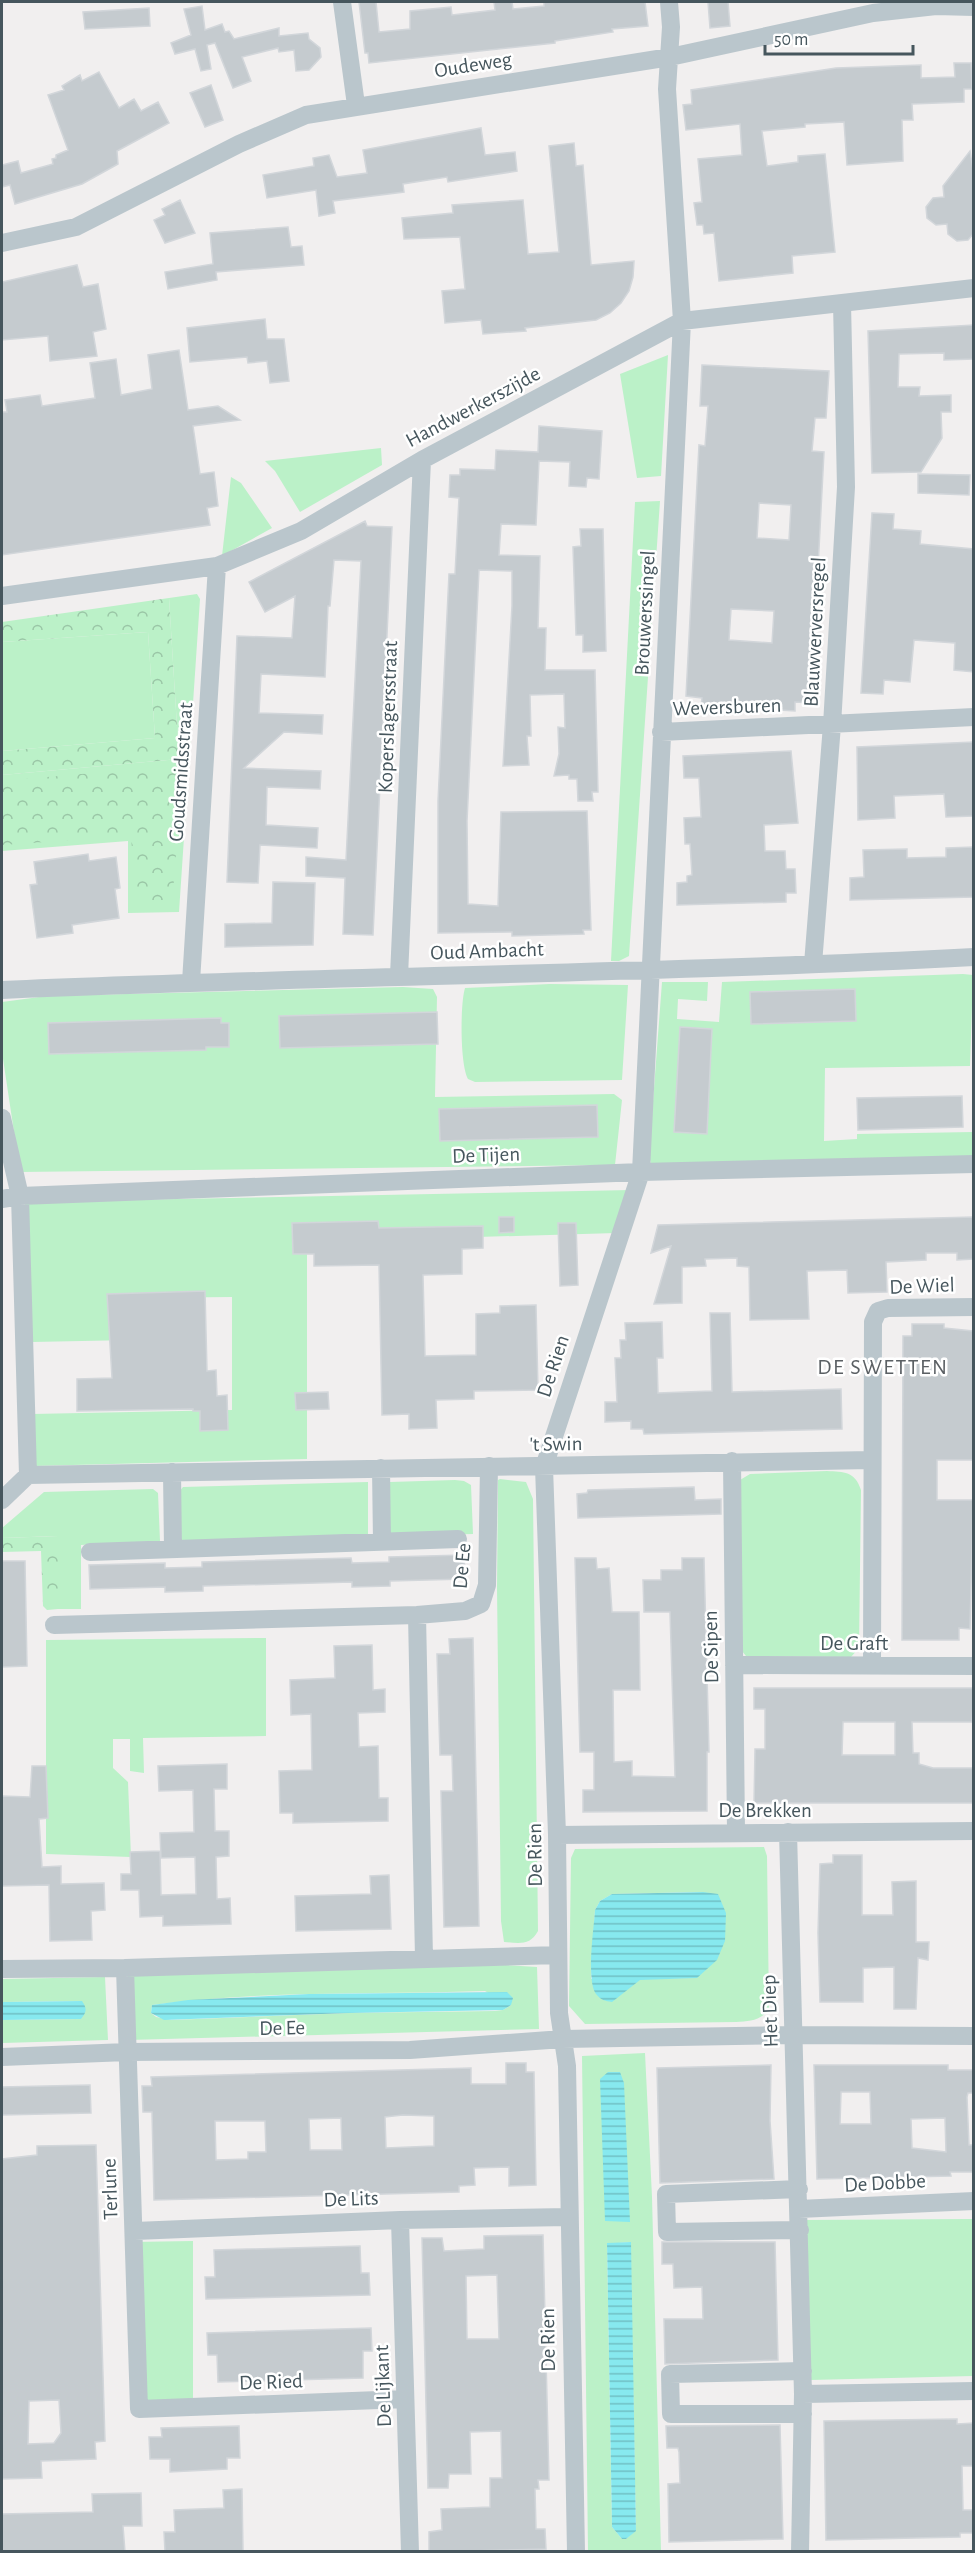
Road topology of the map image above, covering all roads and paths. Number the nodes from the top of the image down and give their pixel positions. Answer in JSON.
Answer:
{"nodes":[{"id":1,"x":342,"y":2,"type":"edge"},
{"id":2,"x":669,"y":2,"type":"edge"},
{"id":3,"x":974,"y":7,"type":"edge"},
{"id":4,"x":670,"y":57,"type":"junction"},
{"id":5,"x":356,"y":105,"type":"junction"},
{"id":6,"x":2,"y":243,"type":"edge"},
{"id":7,"x":974,"y":288,"type":"edge"},
{"id":8,"x":842,"y":303,"type":"junction"},
{"id":9,"x":682,"y":321,"type":"junction"},
{"id":10,"x":422,"y":460,"type":"junction"},
{"id":11,"x":217,"y":566,"type":"junction"},
{"id":12,"x":2,"y":596,"type":"edge"},
{"id":13,"x":974,"y":717,"type":"edge"},
{"id":14,"x":832,"y":725,"type":"junction"},
{"id":15,"x":661,"y":732,"type":"junction"},
{"id":16,"x":974,"y":957,"type":"edge"},
{"id":17,"x":813,"y":964,"type":"junction"},
{"id":18,"x":650,"y":969,"type":"junction"},
{"id":19,"x":399,"y":976,"type":"junction"},
{"id":20,"x":191,"y":982,"type":"junction"},
{"id":21,"x":2,"y":990,"type":"edge"},
{"id":22,"x":2,"y":1118,"type":"edge"},
{"id":23,"x":974,"y":1164,"type":"edge"},
{"id":24,"x":641,"y":1172,"type":"junction"},
{"id":25,"x":20,"y":1196,"type":"junction"},
{"id":26,"x":2,"y":1199,"type":"edge"},
{"id":27,"x":974,"y":1307,"type":"edge"},
{"id":28,"x":871,"y":1460,"type":"junction"},
{"id":29,"x":732,"y":1461,"type":"junction"},
{"id":30,"x":489,"y":1466,"type":"junction"},
{"id":31,"x":544,"y":1467,"type":"junction"},
{"id":32,"x":381,"y":1468,"type":"junction"},
{"id":33,"x":172,"y":1472,"type":"junction"},
{"id":34,"x":28,"y":1475,"type":"junction"},
{"id":35,"x":2,"y":1500,"type":"edge"},
{"id":36,"x":458,"y":1539,"type":"dead end"},
{"id":37,"x":382,"y":1542,"type":"junction"},
{"id":38,"x":173,"y":1549,"type":"junction"},
{"id":39,"x":90,"y":1552,"type":"dead end"},
{"id":40,"x":417,"y":1615,"type":"junction"},
{"id":41,"x":54,"y":1626,"type":"dead end"},
{"id":42,"x":734,"y":1665,"type":"junction"},
{"id":43,"x":872,"y":1666,"type":"junction"},
{"id":44,"x":974,"y":1666,"type":"edge"},
{"id":45,"x":974,"y":1831,"type":"edge"},
{"id":46,"x":736,"y":1832,"type":"junction"},
{"id":47,"x":788,"y":1832,"type":"junction"},
{"id":48,"x":557,"y":1835,"type":"junction"},
{"id":49,"x":558,"y":1956,"type":"junction"},
{"id":50,"x":424,"y":1958,"type":"junction"},
{"id":51,"x":125,"y":1968,"type":"junction"},
{"id":52,"x":2,"y":1969,"type":"edge"},
{"id":53,"x":794,"y":2035,"type":"junction"},
{"id":54,"x":974,"y":2036,"type":"edge"},
{"id":55,"x":563,"y":2039,"type":"junction"},
{"id":56,"x":128,"y":2052,"type":"junction"},
{"id":57,"x":2,"y":2057,"type":"edge"},
{"id":58,"x":799,"y":2189,"type":"junction"},
{"id":59,"x":974,"y":2201,"type":"edge"},
{"id":60,"x":799,"y":2209,"type":"junction"},
{"id":61,"x":569,"y":2217,"type":"junction"},
{"id":62,"x":400,"y":2220,"type":"junction"},
{"id":63,"x":800,"y":2230,"type":"junction"},
{"id":64,"x":135,"y":2231,"type":"junction"},
{"id":65,"x":803,"y":2371,"type":"junction"},
{"id":66,"x":974,"y":2391,"type":"edge"},
{"id":67,"x":803,"y":2394,"type":"junction"},
{"id":68,"x":405,"y":2399,"type":"junction"},
{"id":69,"x":139,"y":2409,"type":"joint"},
{"id":70,"x":803,"y":2414,"type":"junction"},
{"id":71,"x":410,"y":2552,"type":"edge"},
{"id":72,"x":576,"y":2552,"type":"edge"},
{"id":73,"x":800,"y":2552,"type":"edge"}],
"edges":[{"from":1,"to":5,"type":"street"},
{"from":2,"to":4,"type":"street","name":"Brouwerssingel"},
{"from":3,"to":4,"type":"street","name":"Oudeweg"},
{"from":4,"to":5,"type":"street","name":"Oudeweg"},
{"from":4,"to":9,"type":"street","name":"Brouwerssingel"},
{"from":5,"to":6,"type":"street","name":"Oudeweg"},
{"from":7,"to":8,"type":"street","name":"Handwerkerszijde"},
{"from":8,"to":9,"type":"street","name":"Handwerkerszijde"},
{"from":8,"to":14,"type":"street","name":"Blauwverversregel"},
{"from":9,"to":10,"type":"street","name":"Handwerkerszijde"},
{"from":9,"to":15,"type":"street","name":"Brouwerssingel"},
{"from":10,"to":11,"type":"street","name":"Handwerkerszijde"},
{"from":10,"to":19,"type":"street","name":"Koperslagersstraat"},
{"from":11,"to":12,"type":"street","name":"Handwerkerszijde"},
{"from":11,"to":20,"type":"street","name":"Goudsmidsstraat"},
{"from":13,"to":14,"type":"street","name":"Weversburen"},
{"from":14,"to":15,"type":"street","name":"Weversburen"},
{"from":14,"to":17,"type":"street","name":"Blauwverversregel"},
{"from":15,"to":18,"type":"street","name":"Brouwerssingel"},
{"from":16,"to":17,"type":"street","name":"Oud Ambacht"},
{"from":17,"to":18,"type":"street","name":"Oud Ambacht"},
{"from":18,"to":19,"type":"street","name":"Oud Ambacht"},
{"from":18,"to":24,"type":"street","name":"Brouwerssingel"},
{"from":19,"to":20,"type":"street","name":"Oud Ambacht"},
{"from":20,"to":21,"type":"street","name":"Oud Ambacht"},
{"from":22,"to":25,"type":"street"},
{"from":23,"to":24,"type":"street","name":"De Tijen"},
{"from":24,"to":25,"type":"street","name":"De Tijen"},
{"from":24,"to":31,"type":"street","name":"De Rien"},
{"from":25,"to":26,"type":"street","name":"De Tijen"},
{"from":25,"to":34,"type":"street"},
{"from":27,"to":28,"type":"street","name":"De Wiel"},
{"from":28,"to":29,"type":"street"},
{"from":28,"to":43,"type":"street","name":"De Wiel"},
{"from":29,"to":31,"type":"street","name":"'t Swin"},
{"from":29,"to":42,"type":"street","name":"De Sipen"},
{"from":30,"to":31,"type":"street","name":"'t Swin"},
{"from":30,"to":32,"type":"street","name":"'t Swin"},
{"from":30,"to":40,"type":"street","name":"De Ee"},
{"from":31,"to":48,"type":"street","name":"De Rien"},
{"from":32,"to":33,"type":"street","name":"'t Swin"},
{"from":32,"to":37,"type":"street"},
{"from":33,"to":34,"type":"street","name":"'t Swin"},
{"from":33,"to":38,"type":"street"},
{"from":34,"to":35,"type":"street"},
{"from":36,"to":37,"type":"street"},
{"from":37,"to":38,"type":"street"},
{"from":38,"to":39,"type":"street"},
{"from":40,"to":41,"type":"street","name":"De Ee"},
{"from":40,"to":50,"type":"street"},
{"from":42,"to":43,"type":"street","name":"De Graft"},
{"from":42,"to":46,"type":"street","name":"De Sipen"},
{"from":43,"to":44,"type":"street","name":"De Graft"},
{"from":45,"to":47,"type":"street","name":"De Brekken"},
{"from":46,"to":47,"type":"street","name":"De Brekken"},
{"from":46,"to":48,"type":"street","name":"De Brekken"},
{"from":47,"to":53,"type":"street","name":"Het Diep"},
{"from":48,"to":49,"type":"street","name":"De Rien"},
{"from":49,"to":50,"type":"street"},
{"from":49,"to":55,"type":"street","name":"De Rien"},
{"from":50,"to":51,"type":"street"},
{"from":51,"to":52,"type":"street"},
{"from":51,"to":56,"type":"street","name":"Terlune"},
{"from":53,"to":54,"type":"street"},
{"from":53,"to":55,"type":"street"},
{"from":53,"to":58,"type":"street","name":"Het Diep"},
{"from":55,"to":56,"type":"street","name":"De Ee"},
{"from":55,"to":61,"type":"street","name":"De Rien"},
{"from":56,"to":57,"type":"street","name":"De Ee"},
{"from":56,"to":64,"type":"street","name":"Terlune"},
{"from":58,"to":60,"type":"street","name":"Het Diep"},
{"from":58,"to":63,"type":"street"},
{"from":59,"to":60,"type":"street","name":"De Dobbe"},
{"from":60,"to":63,"type":"street","name":"Het Diep"},
{"from":61,"to":62,"type":"street","name":"De Lits"},
{"from":61,"to":72,"type":"street","name":"De Rien"},
{"from":62,"to":64,"type":"street","name":"De Lits"},
{"from":62,"to":68,"type":"street","name":"De Lijkant"},
{"from":63,"to":65,"type":"street","name":"Het Diep"},
{"from":64,"to":69,"type":"street","name":"Terlune"},
{"from":65,"to":67,"type":"street","name":"Het Diep"},
{"from":65,"to":70,"type":"street"},
{"from":66,"to":67,"type":"street"},
{"from":67,"to":70,"type":"street","name":"Het Diep"},
{"from":68,"to":69,"type":"street","name":"De Ried"},
{"from":68,"to":71,"type":"street","name":"De Lijkant"},
{"from":70,"to":73,"type":"street","name":"Het Diep"}]}
